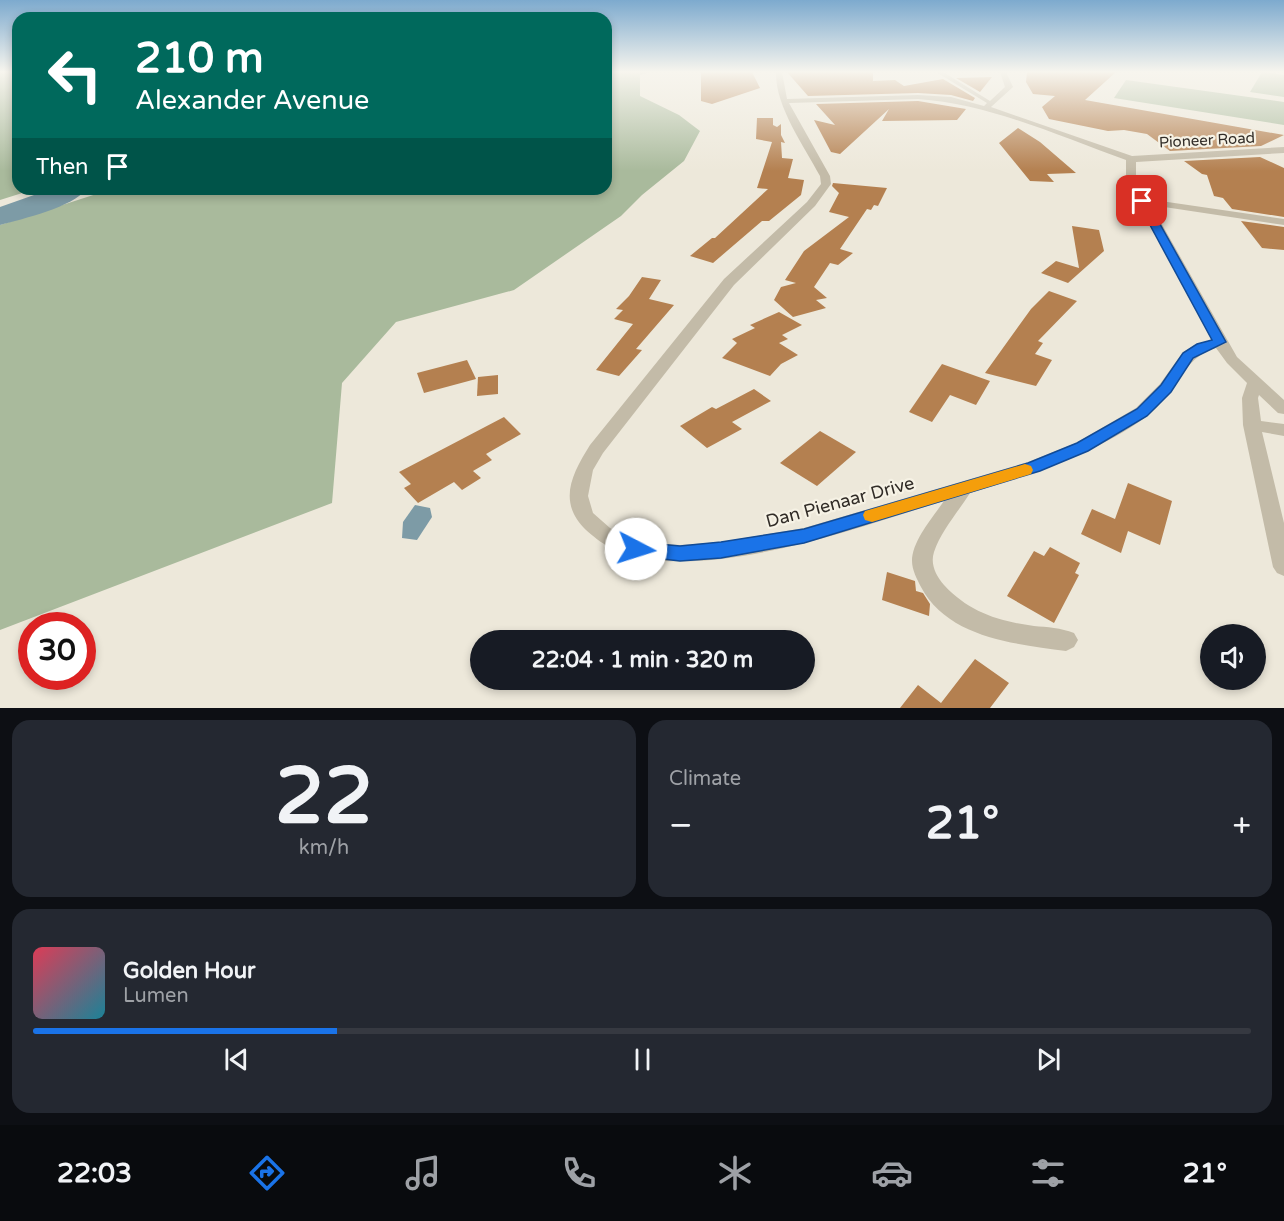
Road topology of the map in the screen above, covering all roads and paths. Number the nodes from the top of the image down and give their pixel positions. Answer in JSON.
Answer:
{"nodes":[{"id":1,"x":786,"y":105,"type":"edge"},
{"id":2,"x":984,"y":105,"type":"edge"},
{"id":3,"x":989,"y":106,"type":"joint"},
{"id":4,"x":1284,"y":150,"type":"edge"},
{"id":5,"x":1131,"y":159,"type":"junction"},
{"id":6,"x":1142,"y":201,"type":"junction"},
{"id":7,"x":1284,"y":222,"type":"edge"},
{"id":8,"x":1220,"y":342,"type":"junction"},
{"id":9,"x":1255,"y":383,"type":"junction"},
{"id":10,"x":1284,"y":410,"type":"edge"},
{"id":11,"x":1252,"y":425,"type":"junction"},
{"id":12,"x":1284,"y":430,"type":"edge"},
{"id":13,"x":963,"y":489,"type":"junction"},
{"id":14,"x":1284,"y":567,"type":"edge"},
{"id":15,"x":1066,"y":640,"type":"dead end"}],
"edges":[{"from":1,"to":13,"type":"street","name":"Dan Pienaar Drive"},
{"from":2,"to":3,"type":"street"},
{"from":3,"to":5,"type":"street"},
{"from":4,"to":5,"type":"street","name":"Pioneer Road"},
{"from":5,"to":6,"type":"street"},
{"from":6,"to":7,"type":"street"},
{"from":6,"to":8,"type":"street"},
{"from":8,"to":9,"type":"street"},
{"from":8,"to":13,"type":"street","name":"Dan Pienaar Drive"},
{"from":9,"to":10,"type":"street"},
{"from":9,"to":11,"type":"street"},
{"from":11,"to":12,"type":"street"},
{"from":11,"to":14,"type":"street"},
{"from":13,"to":15,"type":"street"}]}
